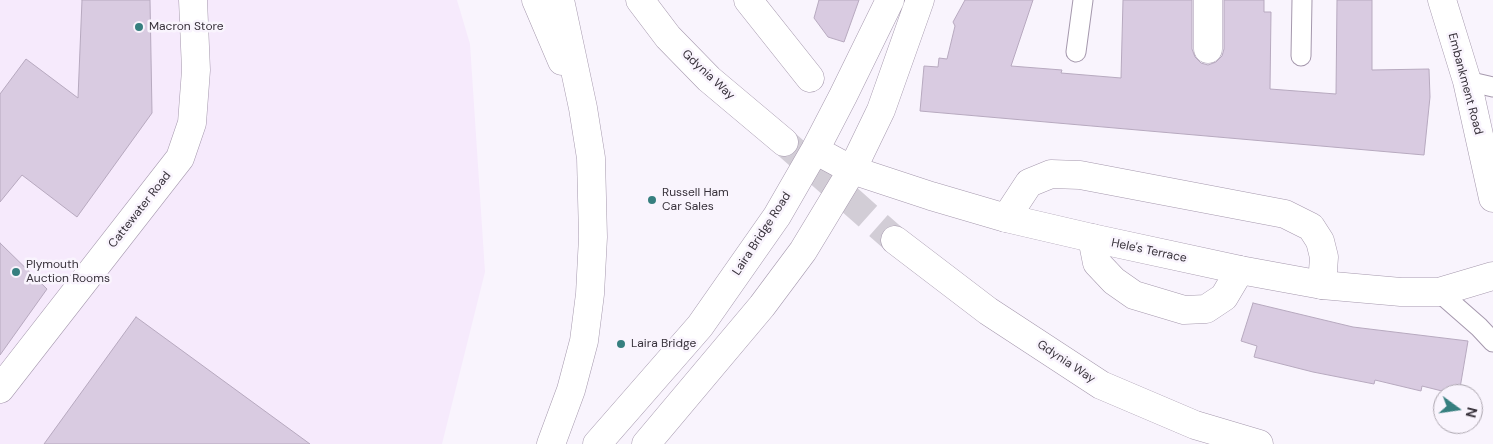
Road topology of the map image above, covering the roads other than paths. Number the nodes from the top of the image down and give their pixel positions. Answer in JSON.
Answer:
{"nodes":[{"id":1,"x":193,"y":0,"type":"edge"},
{"id":2,"x":536,"y":0,"type":"edge"},
{"id":3,"x":560,"y":0,"type":"edge"},
{"id":4,"x":640,"y":0,"type":"edge"},
{"id":5,"x":890,"y":0,"type":"edge"},
{"id":6,"x":920,"y":0,"type":"edge"},
{"id":7,"x":1083,"y":0,"type":"edge"},
{"id":8,"x":1208,"y":0,"type":"edge"},
{"id":9,"x":1302,"y":0,"type":"edge"},
{"id":10,"x":1442,"y":0,"type":"edge"},
{"id":11,"x":759,"y":4,"type":"edge"},
{"id":12,"x":1208,"y":49,"type":"dead end"},
{"id":13,"x":1076,"y":52,"type":"dead end"},
{"id":14,"x":1302,"y":56,"type":"dead end"},
{"id":15,"x":810,"y":78,"type":"dead end"},
{"id":16,"x":1467,"y":82,"type":"junction"},
{"id":17,"x":1493,"y":86,"type":"edge"},
{"id":18,"x":583,"y":108,"type":"junction"},
{"id":19,"x":784,"y":142,"type":"tunnel mouth"},
{"id":20,"x":814,"y":150,"type":"junction"},
{"id":21,"x":852,"y":170,"type":"junction"},
{"id":22,"x":1493,"y":198,"type":"edge"},
{"id":23,"x":1006,"y":218,"type":"junction"},
{"id":24,"x":1092,"y":238,"type":"junction"},
{"id":25,"x":895,"y":240,"type":"tunnel mouth"},
{"id":26,"x":1240,"y":270,"type":"junction"},
{"id":27,"x":1493,"y":276,"type":"edge"},
{"id":28,"x":1322,"y":284,"type":"junction"},
{"id":29,"x":1439,"y":292,"type":"junction"},
{"id":30,"x":1493,"y":342,"type":"edge"},
{"id":31,"x":0,"y":389,"type":"edge"},
{"id":32,"x":551,"y":444,"type":"edge"},
{"id":33,"x":598,"y":444,"type":"edge"},
{"id":34,"x":646,"y":444,"type":"edge"},
{"id":35,"x":1259,"y":444,"type":"edge"}],
"edges":[{"from":1,"to":31,"type":"main road","name":"Cattewater Road"},
{"from":2,"to":18,"type":"main road"},
{"from":3,"to":18,"type":"main road"},
{"from":4,"to":19,"type":"main road","name":"Gdynia Way"},
{"from":5,"to":20,"type":"main road","name":"Laira Bridge Road"},
{"from":6,"to":21,"type":"main road"},
{"from":7,"to":13,"type":"lane"},
{"from":8,"to":12,"type":"main road"},
{"from":9,"to":14,"type":"lane"},
{"from":10,"to":16,"type":"main road","name":"Embankment Road"},
{"from":11,"to":15,"type":"main road"},
{"from":16,"to":17,"type":"lane"},
{"from":16,"to":22,"type":"main road","name":"Embankment Road"},
{"from":18,"to":32,"type":"main road"},
{"from":20,"to":21,"type":"main road","name":"Hele's Terrace"},
{"from":20,"to":33,"type":"main road","name":"Laira Bridge Road"},
{"from":21,"to":23,"type":"main road","name":"Hele's Terrace"},
{"from":21,"to":34,"type":"main road"},
{"from":23,"to":24,"type":"main road","name":"Hele's Terrace"},
{"from":23,"to":28,"type":"main road"},
{"from":24,"to":26,"type":"main road","name":"Hele's Terrace"},
{"from":24,"to":26,"type":"main road"},
{"from":25,"to":35,"type":"main road","name":"Gdynia Way"},
{"from":26,"to":28,"type":"main road","name":"Hele's Terrace"},
{"from":27,"to":29,"type":"main road","name":"Hele's Terrace"},
{"from":28,"to":29,"type":"main road","name":"Hele's Terrace"},
{"from":29,"to":30,"type":"lane"}]}
